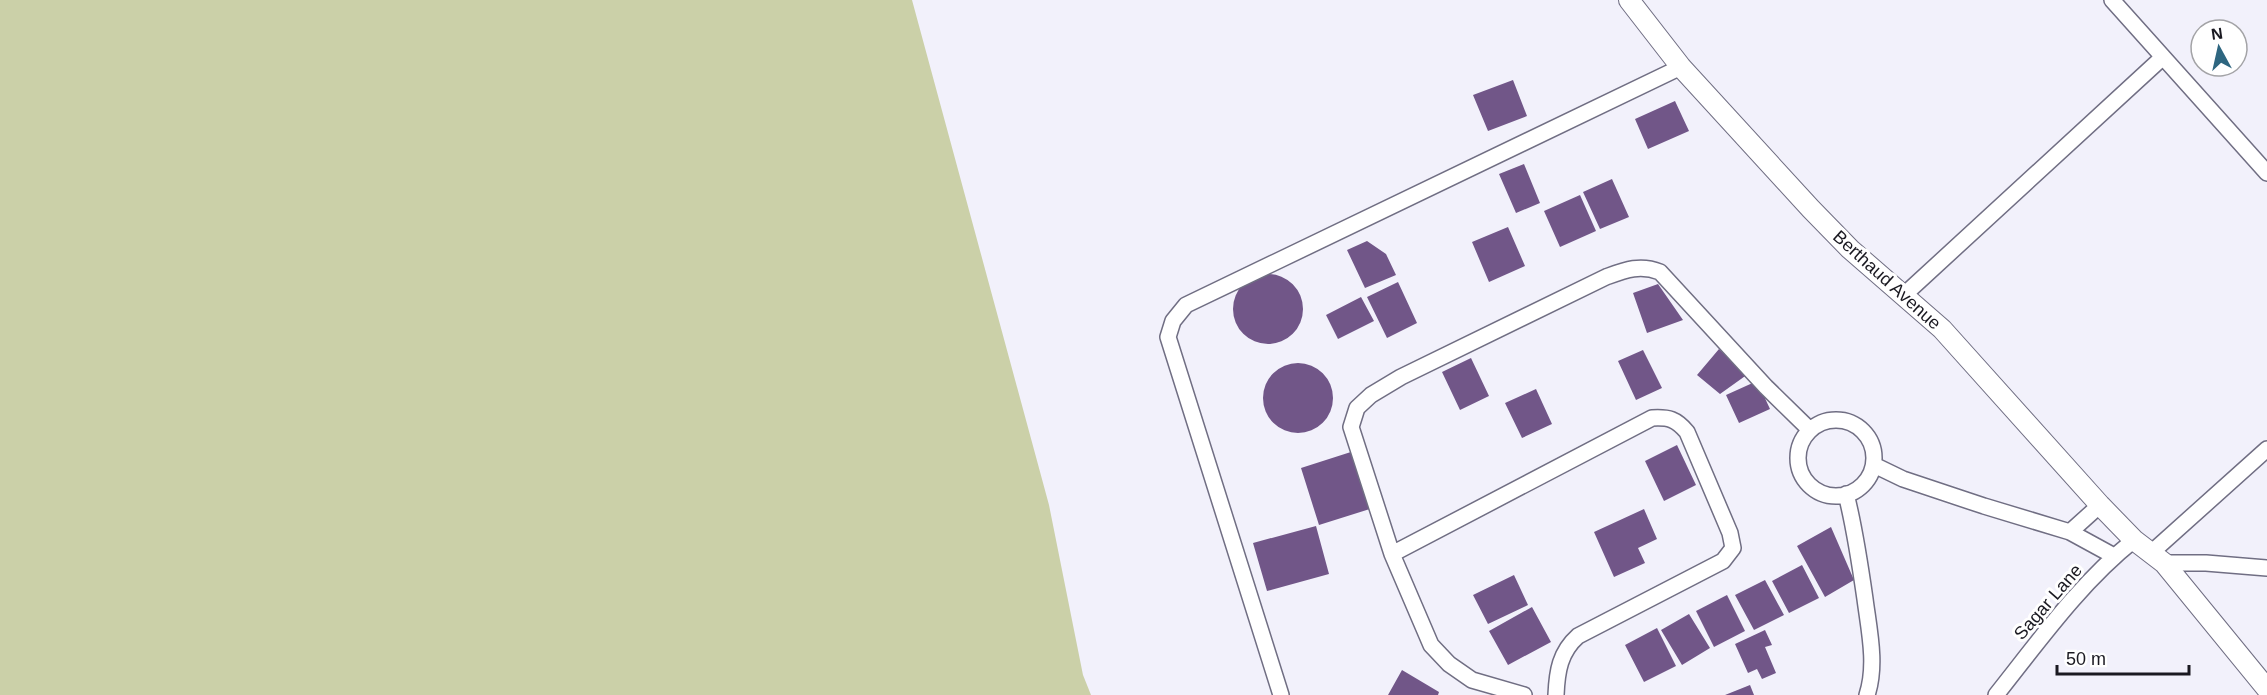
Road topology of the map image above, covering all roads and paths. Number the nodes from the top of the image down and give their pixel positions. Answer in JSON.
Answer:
{"nodes":[{"id":1,"x":1629,"y":0,"type":"edge"},
{"id":2,"x":2112,"y":0,"type":"edge"},
{"id":3,"x":2163,"y":57,"type":"junction"},
{"id":4,"x":1681,"y":67,"type":"junction"},
{"id":5,"x":2267,"y":173,"type":"edge"},
{"id":6,"x":1904,"y":295,"type":"junction"},
{"id":7,"x":1810,"y":430,"type":"junction"},
{"id":8,"x":2267,"y":449,"type":"edge"},
{"id":9,"x":1874,"y":465,"type":"junction"},
{"id":10,"x":1846,"y":494,"type":"junction"},
{"id":11,"x":2100,"y":505,"type":"junction"},
{"id":12,"x":2070,"y":532,"type":"junction"},
{"id":13,"x":2134,"y":540,"type":"junction"},
{"id":14,"x":1392,"y":554,"type":"junction"},
{"id":15,"x":2114,"y":556,"type":"junction"},
{"id":16,"x":2157,"y":558,"type":"junction"},
{"id":17,"x":2267,"y":568,"type":"edge"},
{"id":18,"x":2267,"y":689,"type":"edge"},
{"id":19,"x":1281,"y":695,"type":"edge"},
{"id":20,"x":1524,"y":695,"type":"edge"},
{"id":21,"x":1556,"y":695,"type":"edge"},
{"id":22,"x":1867,"y":695,"type":"edge"},
{"id":23,"x":1996,"y":695,"type":"edge"}],
"edges":[{"from":1,"to":4,"type":"street","name":"Berthaud Avenue"},
{"from":2,"to":3,"type":"street"},
{"from":3,"to":5,"type":"street"},
{"from":3,"to":6,"type":"street"},
{"from":4,"to":6,"type":"street","name":"Berthaud Avenue"},
{"from":4,"to":19,"type":"street"},
{"from":6,"to":11,"type":"street","name":"Berthaud Avenue"},
{"from":7,"to":9,"type":"street"},
{"from":7,"to":10,"type":"street"},
{"from":7,"to":14,"type":"street"},
{"from":8,"to":16,"type":"street"},
{"from":9,"to":10,"type":"street"},
{"from":9,"to":12,"type":"street"},
{"from":10,"to":22,"type":"street"},
{"from":11,"to":12,"type":"street"},
{"from":11,"to":13,"type":"street","name":"Berthaud Avenue"},
{"from":12,"to":15,"type":"street"},
{"from":13,"to":15,"type":"street","name":"Sagar Lane"},
{"from":13,"to":16,"type":"street","name":"Berthaud Avenue"},
{"from":14,"to":20,"type":"street"},
{"from":14,"to":21,"type":"street"},
{"from":15,"to":23,"type":"street","name":"Sagar Lane"},
{"from":16,"to":17,"type":"street"},
{"from":16,"to":18,"type":"street","name":"Berthaud Avenue"}]}
